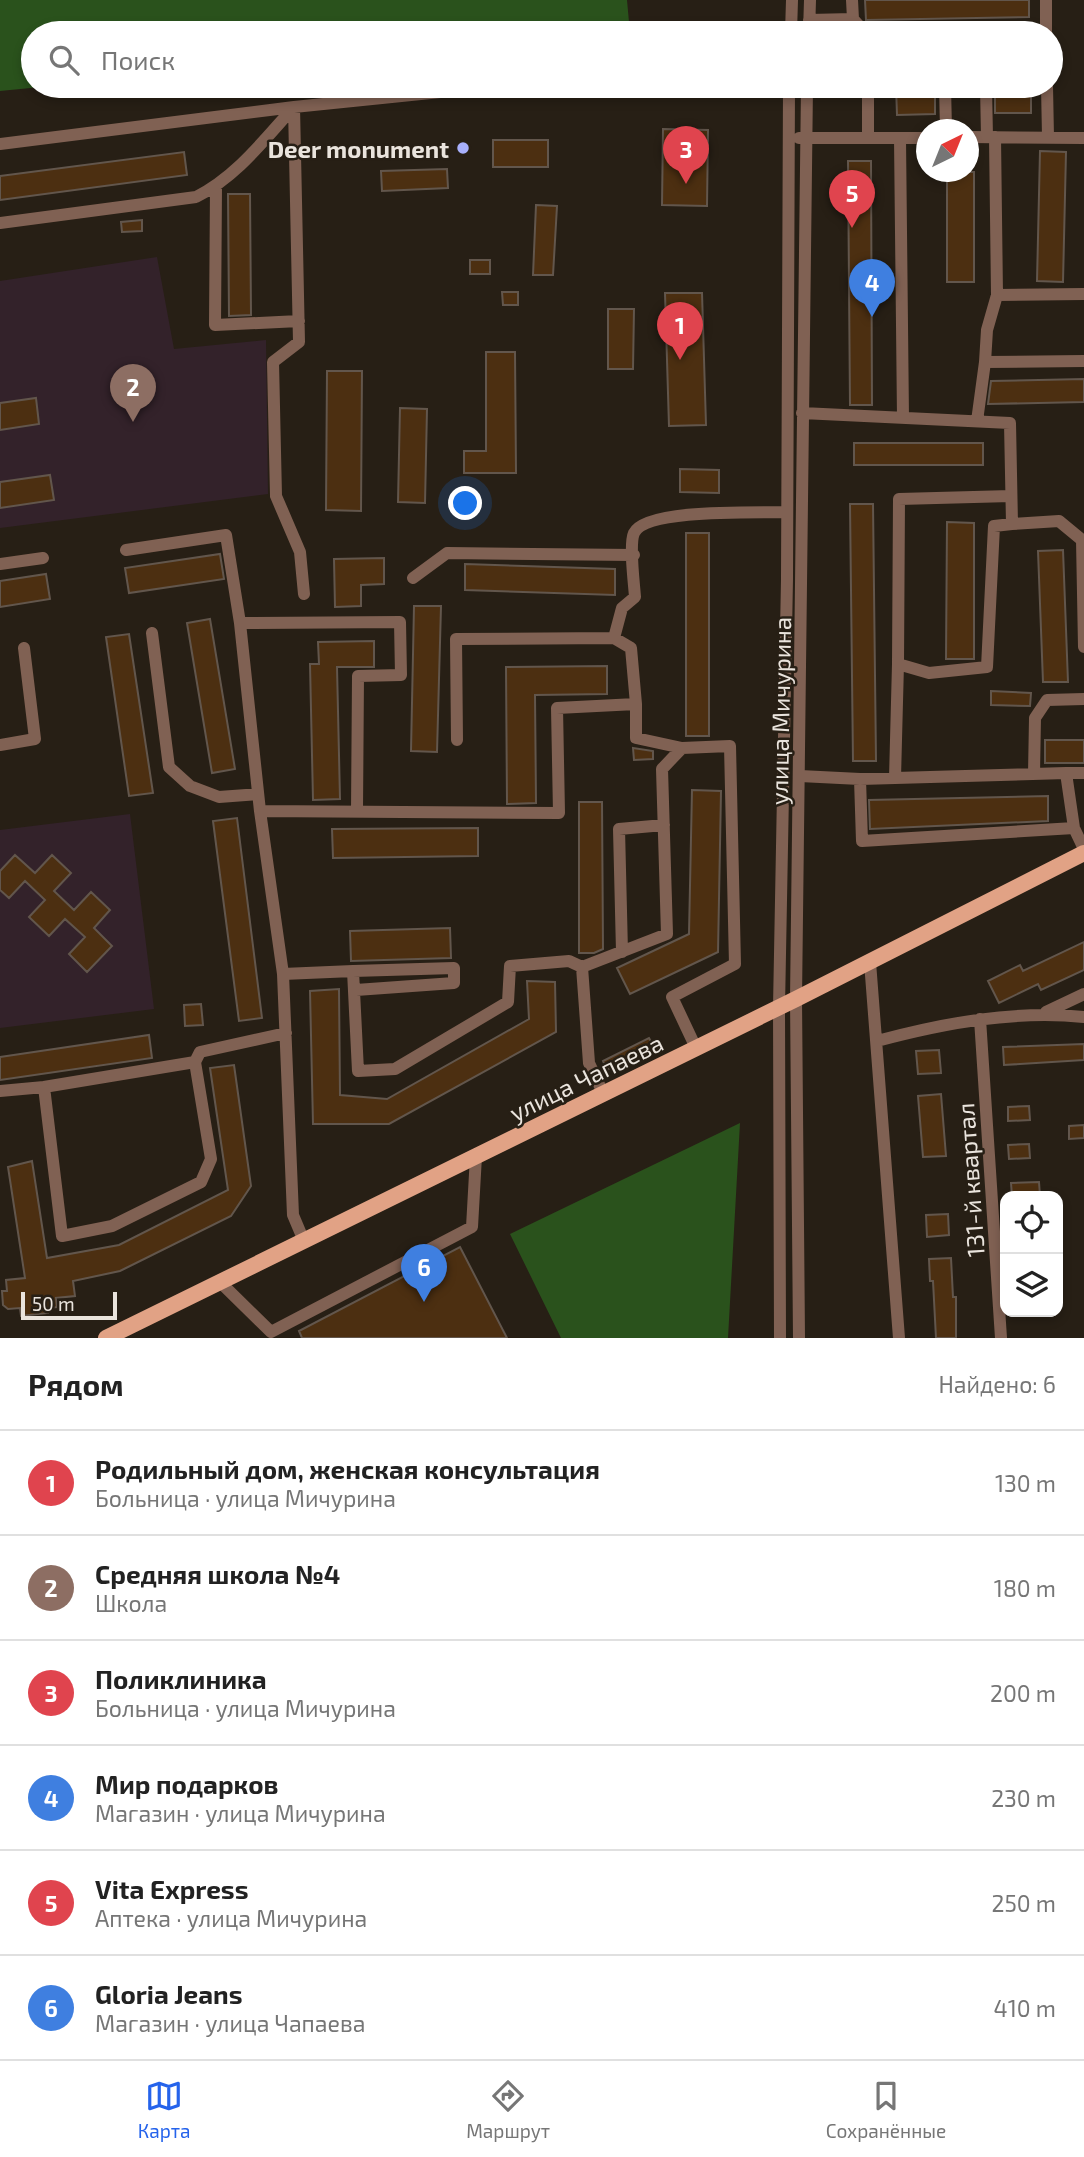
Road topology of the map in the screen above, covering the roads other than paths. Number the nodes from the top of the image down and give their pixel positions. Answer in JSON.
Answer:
{"nodes":[{"id":1,"x":792,"y":0,"type":"edge"},
{"id":2,"x":810,"y":0,"type":"edge"},
{"id":3,"x":852,"y":0,"type":"edge"},
{"id":4,"x":1046,"y":0,"type":"edge"},
{"id":5,"x":853,"y":19,"type":"junction"},
{"id":6,"x":791,"y":21,"type":"edge"},
{"id":7,"x":809,"y":21,"type":"edge"},
{"id":8,"x":842,"y":21,"type":"edge"},
{"id":9,"x":855,"y":21,"type":"edge"},
{"id":10,"x":1046,"y":21,"type":"edge"},
{"id":11,"x":382,"y":98,"type":"edge"},
{"id":12,"x":789,"y":98,"type":"edge"},
{"id":13,"x":807,"y":98,"type":"edge"},
{"id":14,"x":867,"y":98,"type":"edge"},
{"id":15,"x":945,"y":98,"type":"edge"},
{"id":16,"x":987,"y":98,"type":"edge"},
{"id":17,"x":1047,"y":98,"type":"edge"},
{"id":18,"x":294,"y":107,"type":"junction"},
{"id":19,"x":946,"y":119,"type":"edge"},
{"id":20,"x":991,"y":137,"type":"junction"},
{"id":21,"x":1048,"y":137,"type":"junction"},
{"id":22,"x":788,"y":138,"type":"junction"},
{"id":23,"x":806,"y":138,"type":"junction"},
{"id":24,"x":868,"y":138,"type":"junction"},
{"id":25,"x":900,"y":138,"type":"junction"},
{"id":26,"x":916,"y":138,"type":"edge"},
{"id":27,"x":979,"y":138,"type":"edge"},
{"id":28,"x":1084,"y":138,"type":"edge"},
{"id":29,"x":0,"y":144,"type":"edge"},
{"id":30,"x":216,"y":187,"type":"junction"},
{"id":31,"x":0,"y":223,"type":"edge"},
{"id":32,"x":1084,"y":294,"type":"edge"},
{"id":33,"x":997,"y":295,"type":"junction"},
{"id":34,"x":299,"y":321,"type":"junction"},
{"id":35,"x":1084,"y":361,"type":"edge"},
{"id":36,"x":985,"y":362,"type":"junction"},
{"id":37,"x":802,"y":413,"type":"junction"},
{"id":38,"x":903,"y":418,"type":"junction"},
{"id":39,"x":977,"y":421,"type":"junction"},
{"id":40,"x":1011,"y":496,"type":"junction"},
{"id":41,"x":787,"y":512,"type":"junction"},
{"id":42,"x":1012,"y":524,"type":"junction"},
{"id":43,"x":126,"y":550,"type":"dead end"},
{"id":44,"x":634,"y":555,"type":"junction"},
{"id":45,"x":43,"y":558,"type":"dead end"},
{"id":46,"x":0,"y":564,"type":"edge"},
{"id":47,"x":413,"y":578,"type":"dead end"},
{"id":48,"x":304,"y":594,"type":"dead end"},
{"id":49,"x":240,"y":623,"type":"junction"},
{"id":50,"x":152,"y":633,"type":"dead end"},
{"id":51,"x":614,"y":638,"type":"junction"},
{"id":52,"x":24,"y":648,"type":"dead end"},
{"id":53,"x":1084,"y":648,"type":"edge"},
{"id":54,"x":898,"y":664,"type":"junction"},
{"id":55,"x":1084,"y":699,"type":"edge"},
{"id":56,"x":636,"y":704,"type":"junction"},
{"id":57,"x":457,"y":740,"type":"dead end"},
{"id":58,"x":0,"y":745,"type":"edge"},
{"id":59,"x":682,"y":748,"type":"junction"},
{"id":60,"x":1084,"y":773,"type":"edge"},
{"id":61,"x":1066,"y":774,"type":"junction"},
{"id":62,"x":1034,"y":775,"type":"junction"},
{"id":63,"x":800,"y":776,"type":"junction"},
{"id":64,"x":895,"y":778,"type":"junction"},
{"id":65,"x":860,"y":779,"type":"junction"},
{"id":66,"x":258,"y":794,"type":"junction"},
{"id":67,"x":260,"y":811,"type":"junction"},
{"id":68,"x":357,"y":811,"type":"junction"},
{"id":69,"x":664,"y":825,"type":"junction"},
{"id":70,"x":1074,"y":828,"type":"junction"},
{"id":71,"x":1084,"y":851,"type":"edge"},
{"id":72,"x":622,"y":952,"type":"junction"},
{"id":73,"x":870,"y":962,"type":"junction"},
{"id":74,"x":582,"y":967,"type":"junction"},
{"id":75,"x":353,"y":971,"type":"junction"},
{"id":76,"x":284,"y":974,"type":"junction"},
{"id":77,"x":356,"y":990,"type":"junction"},
{"id":78,"x":1084,"y":994,"type":"edge"},
{"id":79,"x":796,"y":999,"type":"junction"},
{"id":80,"x":779,"y":1007,"type":"junction"},
{"id":81,"x":1043,"y":1014,"type":"junction"},
{"id":82,"x":1084,"y":1017,"type":"edge"},
{"id":83,"x":981,"y":1019,"type":"junction"},
{"id":84,"x":286,"y":1033,"type":"junction"},
{"id":85,"x":877,"y":1041,"type":"junction"},
{"id":86,"x":696,"y":1048,"type":"junction"},
{"id":87,"x":195,"y":1062,"type":"junction"},
{"id":88,"x":44,"y":1087,"type":"junction"},
{"id":89,"x":0,"y":1091,"type":"edge"},
{"id":90,"x":603,"y":1093,"type":"junction"},
{"id":91,"x":476,"y":1156,"type":"junction"},
{"id":92,"x":304,"y":1241,"type":"junction"},
{"id":93,"x":220,"y":1282,"type":"junction"},
{"id":94,"x":106,"y":1338,"type":"edge"},
{"id":95,"x":780,"y":1338,"type":"edge"},
{"id":96,"x":799,"y":1338,"type":"edge"},
{"id":97,"x":899,"y":1338,"type":"edge"},
{"id":98,"x":1001,"y":1338,"type":"edge"}],
"edges":[{"from":1,"to":6,"type":"street"},
{"from":2,"to":7,"type":"street"},
{"from":3,"to":5,"type":"street"},
{"from":4,"to":10,"type":"street"},
{"from":5,"to":8,"type":"street"},
{"from":5,"to":9,"type":"street"},
{"from":11,"to":18,"type":"street"},
{"from":12,"to":22,"type":"street","name":"улица Мичурина"},
{"from":13,"to":23,"type":"street","name":"улица Мичурина"},
{"from":14,"to":24,"type":"street"},
{"from":15,"to":19,"type":"street"},
{"from":16,"to":20,"type":"street"},
{"from":17,"to":21,"type":"street"},
{"from":18,"to":29,"type":"street"},
{"from":18,"to":30,"type":"street"},
{"from":18,"to":34,"type":"street"},
{"from":20,"to":21,"type":"street"},
{"from":20,"to":27,"type":"street"},
{"from":20,"to":33,"type":"street"},
{"from":21,"to":28,"type":"street"},
{"from":22,"to":23,"type":"street"},
{"from":22,"to":41,"type":"street","name":"улица Мичурина"},
{"from":23,"to":24,"type":"street"},
{"from":23,"to":37,"type":"street","name":"улица Мичурина"},
{"from":24,"to":25,"type":"street"},
{"from":25,"to":26,"type":"street"},
{"from":25,"to":38,"type":"street"},
{"from":30,"to":31,"type":"street"},
{"from":30,"to":34,"type":"street"},
{"from":32,"to":33,"type":"street"},
{"from":33,"to":36,"type":"street"},
{"from":34,"to":48,"type":"street"},
{"from":35,"to":36,"type":"street"},
{"from":36,"to":39,"type":"street"},
{"from":37,"to":38,"type":"street"},
{"from":37,"to":63,"type":"street","name":"улица Мичурина"},
{"from":38,"to":39,"type":"street"},
{"from":39,"to":40,"type":"street"},
{"from":40,"to":42,"type":"street"},
{"from":40,"to":54,"type":"street"},
{"from":41,"to":44,"type":"street"},
{"from":41,"to":80,"type":"street","name":"улица Мичурина"},
{"from":42,"to":53,"type":"street"},
{"from":42,"to":54,"type":"street"},
{"from":43,"to":49,"type":"street"},
{"from":44,"to":47,"type":"street"},
{"from":44,"to":51,"type":"street"},
{"from":45,"to":46,"type":"street"},
{"from":49,"to":66,"type":"street"},
{"from":49,"to":68,"type":"street"},
{"from":50,"to":66,"type":"street"},
{"from":51,"to":56,"type":"street"},
{"from":51,"to":57,"type":"street"},
{"from":52,"to":58,"type":"street"},
{"from":54,"to":64,"type":"street"},
{"from":55,"to":62,"type":"street"},
{"from":56,"to":59,"type":"street"},
{"from":56,"to":68,"type":"street"},
{"from":59,"to":69,"type":"street"},
{"from":59,"to":86,"type":"street"},
{"from":60,"to":61,"type":"street"},
{"from":61,"to":62,"type":"street"},
{"from":61,"to":70,"type":"street"},
{"from":62,"to":64,"type":"street"},
{"from":63,"to":65,"type":"street"},
{"from":63,"to":79,"type":"street","name":"улица Мичурина"},
{"from":64,"to":65,"type":"street"},
{"from":65,"to":70,"type":"street"},
{"from":66,"to":67,"type":"street"},
{"from":67,"to":68,"type":"street"},
{"from":67,"to":76,"type":"street"},
{"from":69,"to":72,"type":"street"},
{"from":69,"to":72,"type":"street"},
{"from":70,"to":71,"type":"street"},
{"from":71,"to":73,"type":"main road","name":"улица Чапаева"},
{"from":72,"to":74,"type":"street"},
{"from":73,"to":79,"type":"main road","name":"улица Чапаева"},
{"from":73,"to":85,"type":"street"},
{"from":74,"to":77,"type":"street"},
{"from":74,"to":90,"type":"street"},
{"from":75,"to":76,"type":"street"},
{"from":75,"to":77,"type":"street"},
{"from":75,"to":77,"type":"street"},
{"from":76,"to":84,"type":"street"},
{"from":78,"to":81,"type":"street"},
{"from":79,"to":80,"type":"main road","name":"улица Чапаева"},
{"from":79,"to":96,"type":"street","name":"улица Мичурина"},
{"from":80,"to":86,"type":"main road","name":"улица Чапаева"},
{"from":80,"to":95,"type":"street","name":"улица Мичурина"},
{"from":81,"to":82,"type":"street"},
{"from":81,"to":83,"type":"street"},
{"from":83,"to":85,"type":"street"},
{"from":83,"to":98,"type":"street","name":"131-й квартал"},
{"from":84,"to":87,"type":"street"},
{"from":84,"to":92,"type":"street"},
{"from":85,"to":97,"type":"street"},
{"from":86,"to":90,"type":"main road","name":"улица Чапаева"},
{"from":87,"to":88,"type":"street"},
{"from":87,"to":88,"type":"street"},
{"from":88,"to":89,"type":"street"},
{"from":90,"to":91,"type":"main road","name":"улица Чапаева"},
{"from":91,"to":92,"type":"main road","name":"улица Чапаева"},
{"from":91,"to":93,"type":"street"},
{"from":92,"to":93,"type":"main road","name":"улица Чапаева"},
{"from":93,"to":94,"type":"main road","name":"улица Чапаева"}]}
